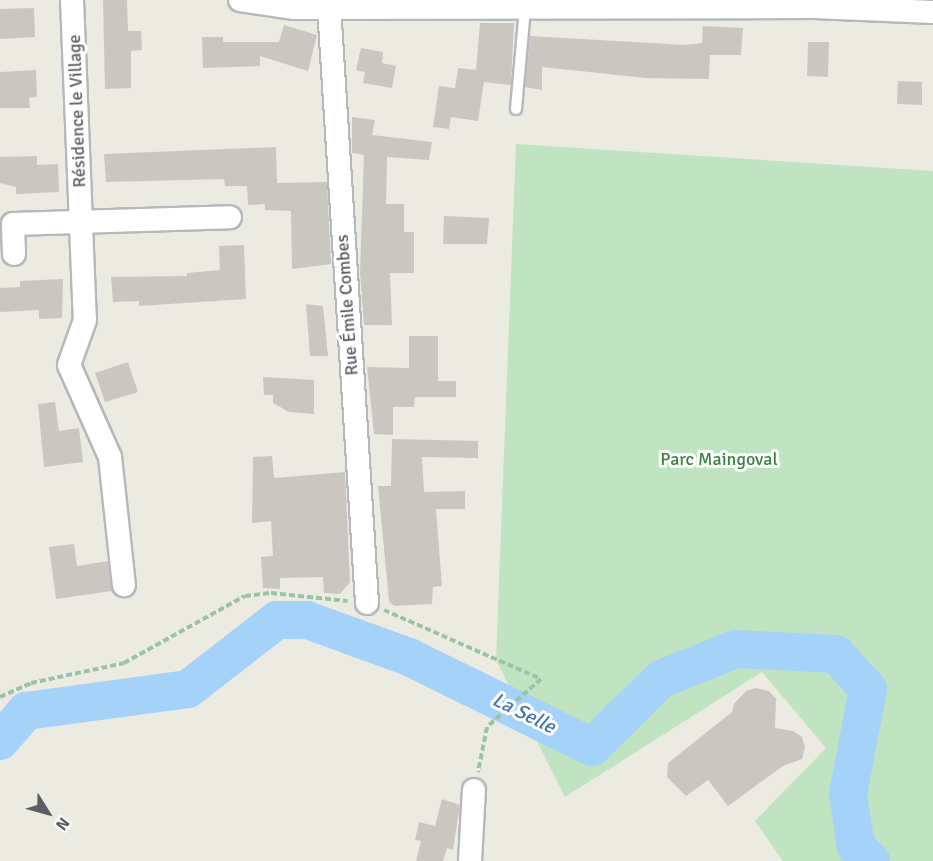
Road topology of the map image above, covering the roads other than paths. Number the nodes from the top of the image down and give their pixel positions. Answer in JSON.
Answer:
{"nodes":[{"id":1,"x":72,"y":0,"type":"edge"},
{"id":2,"x":240,"y":0,"type":"edge"},
{"id":3,"x":329,"y":7,"type":"junction"},
{"id":4,"x":525,"y":8,"type":"junction"},
{"id":5,"x":933,"y":12,"type":"edge"},
{"id":6,"x":516,"y":109,"type":"dead end"},
{"id":7,"x":230,"y":218,"type":"dead end"},
{"id":8,"x":81,"y":222,"type":"junction"},
{"id":9,"x":14,"y":254,"type":"dead end"},
{"id":10,"x":124,"y":585,"type":"dead end"},
{"id":11,"x":367,"y":603,"type":"road end"},
{"id":12,"x":474,"y":790,"type":"road end"},
{"id":13,"x":470,"y":861,"type":"edge"}],
"edges":[{"from":1,"to":8,"type":"street","name":"Résidence le Village"},
{"from":2,"to":3,"type":"street"},
{"from":3,"to":4,"type":"street"},
{"from":3,"to":11,"type":"street","name":"Rue Émile Combes"},
{"from":4,"to":5,"type":"street"},
{"from":4,"to":6,"type":"lane"},
{"from":7,"to":8,"type":"street"},
{"from":8,"to":9,"type":"street"},
{"from":8,"to":10,"type":"street","name":"Résidence le Village"},
{"from":12,"to":13,"type":"street"}]}
